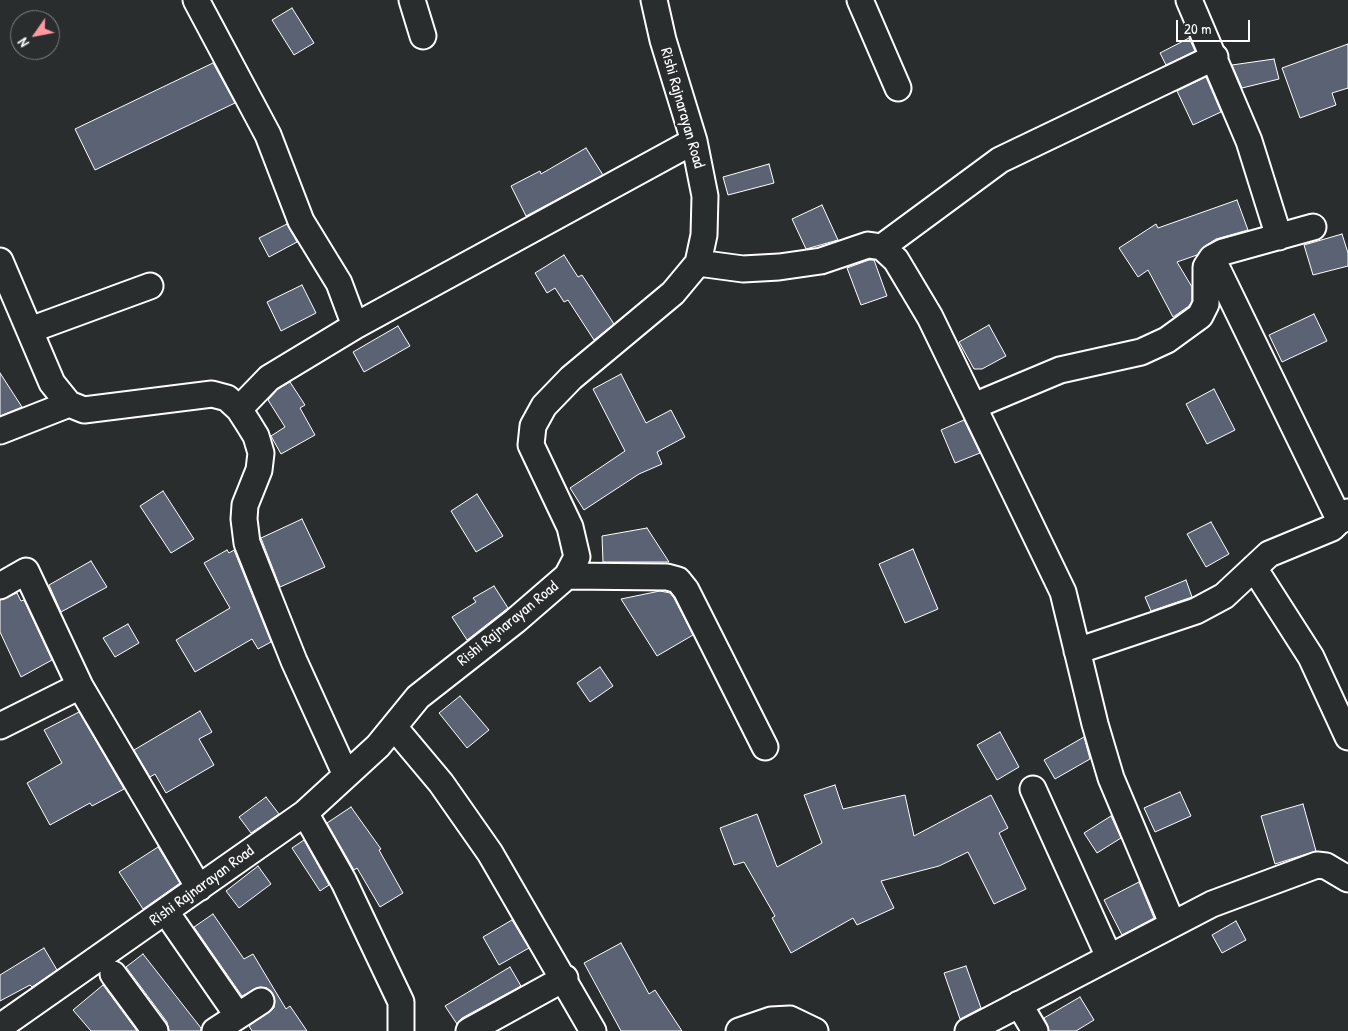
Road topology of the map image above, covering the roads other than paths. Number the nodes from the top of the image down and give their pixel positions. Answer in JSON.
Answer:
{"nodes":[{"id":1,"x":196,"y":0,"type":"edge"},
{"id":2,"x":412,"y":0,"type":"edge"},
{"id":3,"x":654,"y":0,"type":"edge"},
{"id":4,"x":860,"y":0,"type":"edge"},
{"id":5,"x":1189,"y":0,"type":"edge"},
{"id":6,"x":423,"y":36,"type":"dead end"},
{"id":7,"x":1215,"y":57,"type":"junction"},
{"id":8,"x":898,"y":88,"type":"dead end"},
{"id":9,"x":694,"y":141,"type":"junction"},
{"id":10,"x":1313,"y":227,"type":"dead end"},
{"id":11,"x":1279,"y":237,"type":"junction"},
{"id":12,"x":882,"y":247,"type":"junction"},
{"id":13,"x":1212,"y":258,"type":"junction"},
{"id":14,"x":0,"y":261,"type":"edge"},
{"id":15,"x":698,"y":263,"type":"junction"},
{"id":16,"x":150,"y":286,"type":"dead end"},
{"id":17,"x":355,"y":326,"type":"junction"},
{"id":18,"x":30,"y":330,"type":"junction"},
{"id":19,"x":69,"y":404,"type":"junction"},
{"id":20,"x":974,"y":406,"type":"junction"},
{"id":21,"x":239,"y":409,"type":"junction"},
{"id":22,"x":0,"y":431,"type":"edge"},
{"id":23,"x":1344,"y":517,"type":"edge"},
{"id":24,"x":1254,"y":568,"type":"junction"},
{"id":25,"x":567,"y":576,"type":"junction"},
{"id":26,"x":0,"y":586,"type":"edge"},
{"id":27,"x":1078,"y":651,"type":"junction"},
{"id":28,"x":80,"y":686,"type":"junction"},
{"id":29,"x":0,"y":726,"type":"edge"},
{"id":30,"x":394,"y":727,"type":"junction"},
{"id":31,"x":1348,"y":737,"type":"edge"},
{"id":32,"x":765,"y":747,"type":"dead end"},
{"id":33,"x":346,"y":775,"type":"junction"},
{"id":34,"x":1033,"y":789,"type":"dead end"},
{"id":35,"x":305,"y":813,"type":"junction"},
{"id":36,"x":1348,"y":880,"type":"edge"},
{"id":37,"x":199,"y":888,"type":"junction"},
{"id":38,"x":166,"y":912,"type":"junction"},
{"id":39,"x":1172,"y":923,"type":"junction"},
{"id":40,"x":1108,"y":956,"type":"junction"},
{"id":41,"x":113,"y":974,"type":"dead end"},
{"id":42,"x":564,"y":978,"type":"junction"},
{"id":43,"x":261,"y":1001,"type":"dead end"},
{"id":44,"x":1019,"y":1004,"type":"junction"},
{"id":45,"x":238,"y":1016,"type":"junction"},
{"id":46,"x":0,"y":1027,"type":"edge"},
{"id":47,"x":155,"y":1031,"type":"edge"},
{"id":48,"x":215,"y":1031,"type":"edge"},
{"id":49,"x":401,"y":1031,"type":"edge"},
{"id":50,"x":469,"y":1031,"type":"edge"},
{"id":51,"x":593,"y":1031,"type":"edge"},
{"id":52,"x":739,"y":1031,"type":"edge"},
{"id":53,"x":815,"y":1031,"type":"edge"},
{"id":54,"x":968,"y":1031,"type":"edge"},
{"id":55,"x":1034,"y":1031,"type":"edge"}],
"edges":[{"from":1,"to":17,"type":"street"},
{"from":2,"to":6,"type":"street"},
{"from":3,"to":9,"type":"street","name":"Rishi Rajnarayan Road"},
{"from":4,"to":8,"type":"street"},
{"from":5,"to":7,"type":"street"},
{"from":7,"to":11,"type":"street"},
{"from":7,"to":12,"type":"street"},
{"from":9,"to":15,"type":"street","name":"Rishi Rajnarayan Road"},
{"from":9,"to":17,"type":"street"},
{"from":10,"to":11,"type":"street"},
{"from":11,"to":13,"type":"street"},
{"from":12,"to":15,"type":"street"},
{"from":12,"to":20,"type":"street"},
{"from":13,"to":20,"type":"street"},
{"from":13,"to":23,"type":"street"},
{"from":14,"to":18,"type":"street"},
{"from":15,"to":25,"type":"street","name":"Rishi Rajnarayan Road"},
{"from":16,"to":18,"type":"street"},
{"from":17,"to":21,"type":"street"},
{"from":18,"to":19,"type":"street"},
{"from":19,"to":21,"type":"street"},
{"from":19,"to":22,"type":"street"},
{"from":20,"to":27,"type":"street"},
{"from":21,"to":33,"type":"street"},
{"from":23,"to":24,"type":"street"},
{"from":24,"to":27,"type":"street"},
{"from":24,"to":31,"type":"street"},
{"from":25,"to":30,"type":"street","name":"Rishi Rajnarayan Road"},
{"from":25,"to":32,"type":"street"},
{"from":26,"to":28,"type":"street"},
{"from":27,"to":39,"type":"street"},
{"from":28,"to":29,"type":"street"},
{"from":28,"to":37,"type":"street"},
{"from":30,"to":33,"type":"street","name":"Rishi Rajnarayan Road"},
{"from":30,"to":42,"type":"street"},
{"from":33,"to":35,"type":"street","name":"Rishi Rajnarayan Road"},
{"from":34,"to":40,"type":"street"},
{"from":35,"to":37,"type":"street","name":"Rishi Rajnarayan Road"},
{"from":35,"to":49,"type":"street"},
{"from":36,"to":39,"type":"street"},
{"from":37,"to":38,"type":"street","name":"Rishi Rajnarayan Road"},
{"from":38,"to":45,"type":"street"},
{"from":38,"to":46,"type":"street","name":"Rishi Rajnarayan Road"},
{"from":39,"to":40,"type":"street"},
{"from":40,"to":44,"type":"street"},
{"from":41,"to":47,"type":"street"},
{"from":42,"to":50,"type":"street"},
{"from":42,"to":51,"type":"street"},
{"from":43,"to":45,"type":"street"},
{"from":44,"to":54,"type":"street"},
{"from":44,"to":55,"type":"street"},
{"from":45,"to":48,"type":"street"},
{"from":52,"to":53,"type":"street"}]}
